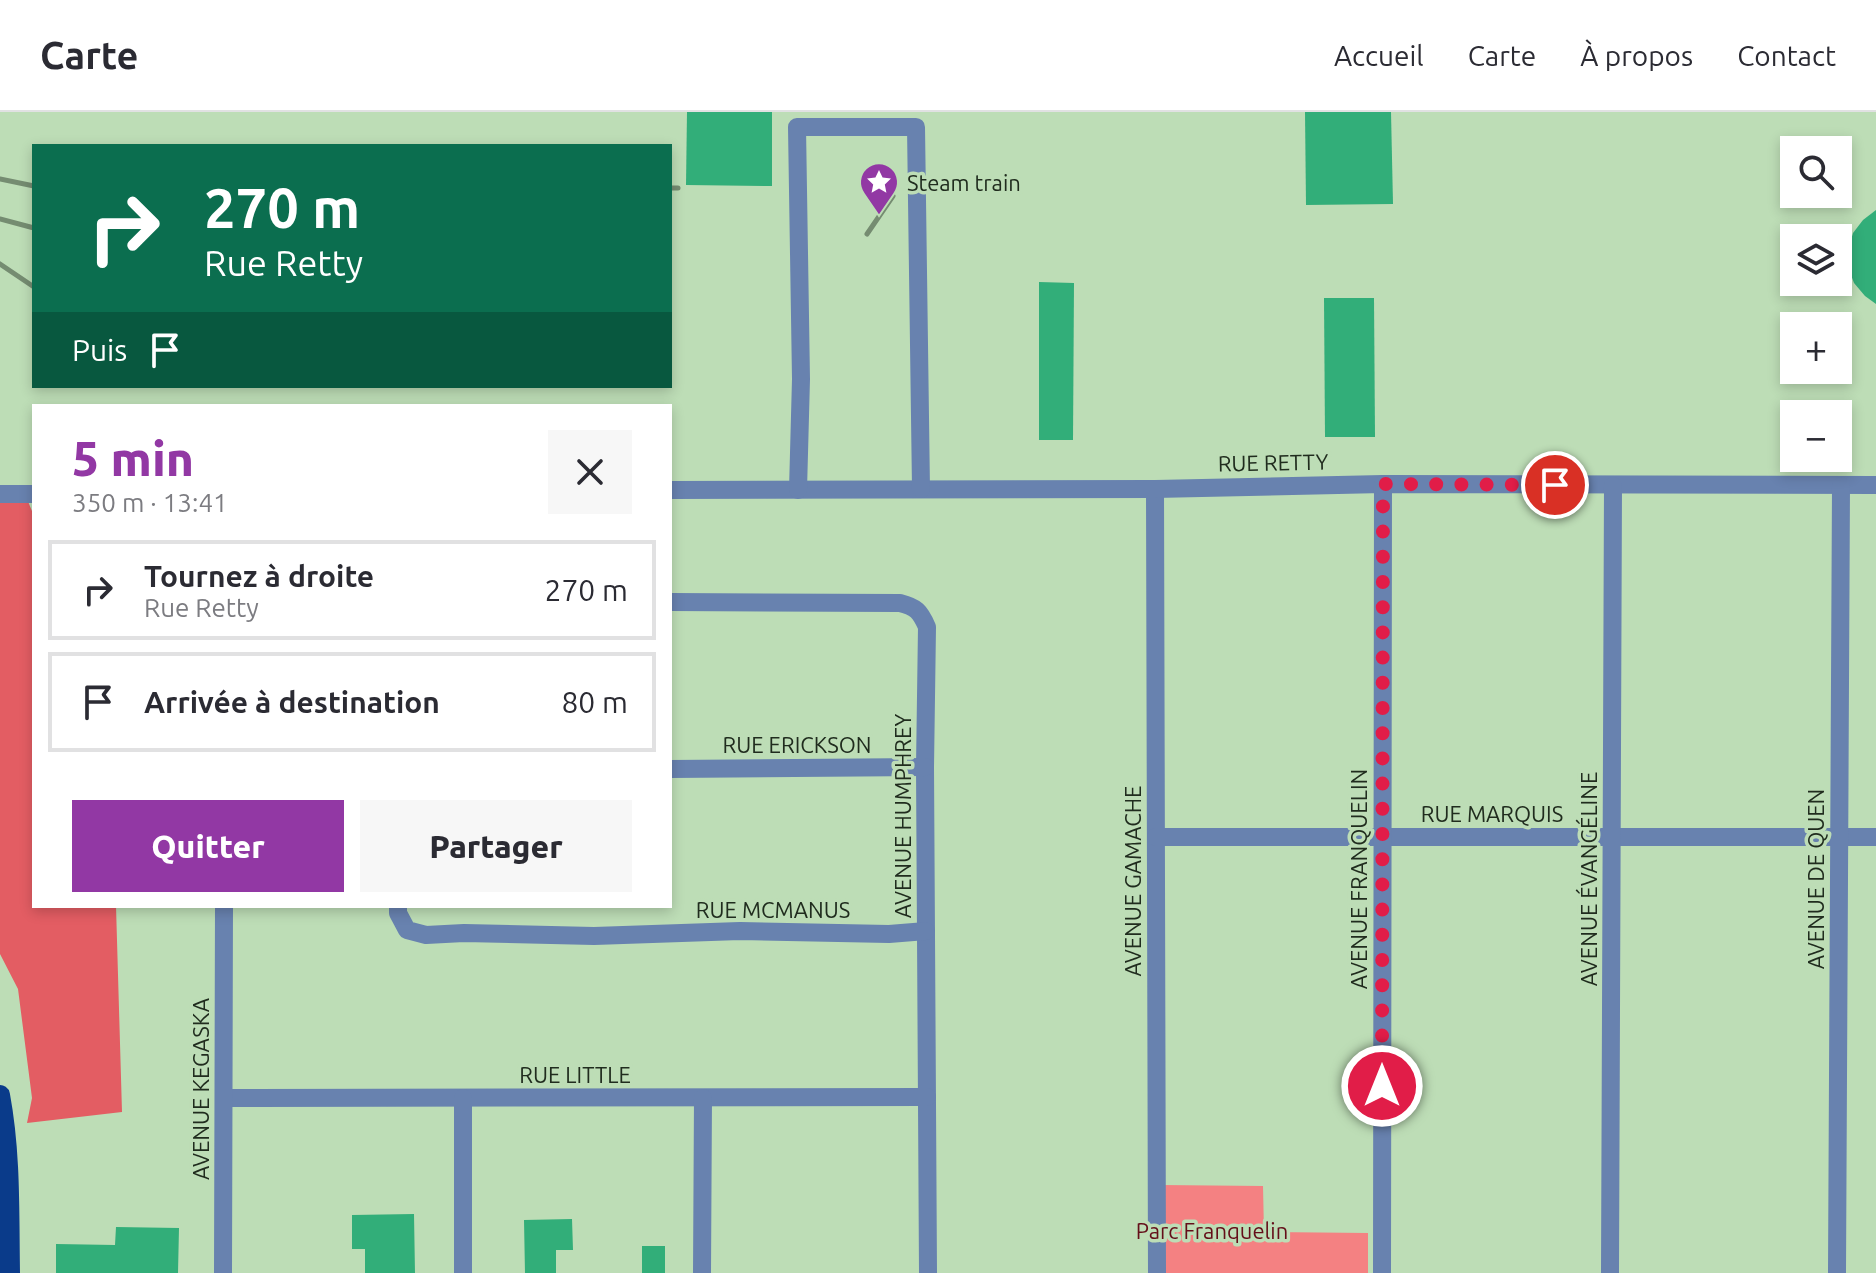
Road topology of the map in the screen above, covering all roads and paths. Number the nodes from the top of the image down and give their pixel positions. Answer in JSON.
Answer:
{"nodes":[{"id":1,"x":1383,"y":484,"type":"junction"},
{"id":2,"x":1876,"y":485,"type":"edge"},
{"id":3,"x":1613,"y":486,"type":"junction"},
{"id":4,"x":1841,"y":486,"type":"junction"},
{"id":5,"x":921,"y":489,"type":"junction"},
{"id":6,"x":1155,"y":489,"type":"junction"},
{"id":7,"x":672,"y":490,"type":"edge"},
{"id":8,"x":798,"y":490,"type":"junction"},
{"id":9,"x":0,"y":494,"type":"edge"},
{"id":10,"x":32,"y":494,"type":"edge"},
{"id":11,"x":672,"y":602,"type":"edge"},
{"id":12,"x":925,"y":767,"type":"junction"},
{"id":13,"x":672,"y":769,"type":"edge"},
{"id":14,"x":1156,"y":837,"type":"junction"},
{"id":15,"x":1382,"y":837,"type":"junction"},
{"id":16,"x":1612,"y":837,"type":"junction"},
{"id":17,"x":1839,"y":837,"type":"junction"},
{"id":18,"x":1876,"y":837,"type":"edge"},
{"id":19,"x":224,"y":908,"type":"edge"},
{"id":20,"x":398,"y":908,"type":"edge"},
{"id":21,"x":926,"y":931,"type":"junction"},
{"id":22,"x":0,"y":1095,"type":"edge"},
{"id":23,"x":927,"y":1097,"type":"junction"},
{"id":24,"x":224,"y":1098,"type":"junction"},
{"id":25,"x":463,"y":1098,"type":"junction"},
{"id":26,"x":703,"y":1098,"type":"junction"},
{"id":27,"x":10,"y":1273,"type":"edge"},
{"id":28,"x":223,"y":1273,"type":"edge"},
{"id":29,"x":463,"y":1273,"type":"edge"},
{"id":30,"x":702,"y":1273,"type":"edge"},
{"id":31,"x":928,"y":1273,"type":"edge"},
{"id":32,"x":1157,"y":1273,"type":"edge"},
{"id":33,"x":1382,"y":1273,"type":"edge"},
{"id":34,"x":1610,"y":1273,"type":"edge"},
{"id":35,"x":1837,"y":1273,"type":"edge"}],
"edges":[{"from":1,"to":3,"type":"street","name":"RUE RETTY"},
{"from":1,"to":6,"type":"street","name":"RUE RETTY"},
{"from":1,"to":15,"type":"street","name":"AVENUE FRANQUELIN"},
{"from":2,"to":4,"type":"street","name":"RUE RETTY"},
{"from":3,"to":4,"type":"street","name":"RUE RETTY"},
{"from":3,"to":16,"type":"street","name":"AVENUE ÉVANGÉLINE"},
{"from":4,"to":17,"type":"street","name":"AVENUE DE QUEN"},
{"from":5,"to":6,"type":"street","name":"RUE RETTY"},
{"from":5,"to":8,"type":"street","name":"RUE RETTY"},
{"from":5,"to":8,"type":"street"},
{"from":6,"to":14,"type":"street","name":"AVENUE GAMACHE"},
{"from":7,"to":8,"type":"street","name":"RUE RETTY"},
{"from":9,"to":10,"type":"street"},
{"from":11,"to":12,"type":"street","name":"AVENUE HUMPHREY"},
{"from":12,"to":13,"type":"street","name":"RUE ERICKSON"},
{"from":12,"to":21,"type":"street","name":"AVENUE HUMPHREY"},
{"from":14,"to":15,"type":"street","name":"RUE MARQUIS"},
{"from":14,"to":32,"type":"street","name":"AVENUE GAMACHE"},
{"from":15,"to":16,"type":"street","name":"RUE MARQUIS"},
{"from":15,"to":33,"type":"street","name":"AVENUE FRANQUELIN"},
{"from":16,"to":17,"type":"street","name":"RUE MARQUIS"},
{"from":16,"to":34,"type":"street","name":"AVENUE ÉVANGÉLINE"},
{"from":17,"to":18,"type":"street","name":"RUE MARQUIS"},
{"from":17,"to":35,"type":"street","name":"AVENUE DE QUEN"},
{"from":19,"to":24,"type":"street","name":"AVENUE KEGASKA"},
{"from":20,"to":21,"type":"street","name":"RUE MCMANUS"},
{"from":21,"to":23,"type":"street","name":"AVENUE HUMPHREY"},
{"from":22,"to":27,"type":"main road"},
{"from":23,"to":26,"type":"street","name":"RUE LITTLE"},
{"from":23,"to":31,"type":"street","name":"AVENUE HUMPHREY"},
{"from":24,"to":25,"type":"street","name":"RUE LITTLE"},
{"from":24,"to":28,"type":"street","name":"AVENUE KEGASKA"},
{"from":25,"to":26,"type":"street","name":"RUE LITTLE"},
{"from":25,"to":29,"type":"street"},
{"from":26,"to":30,"type":"street"}]}
